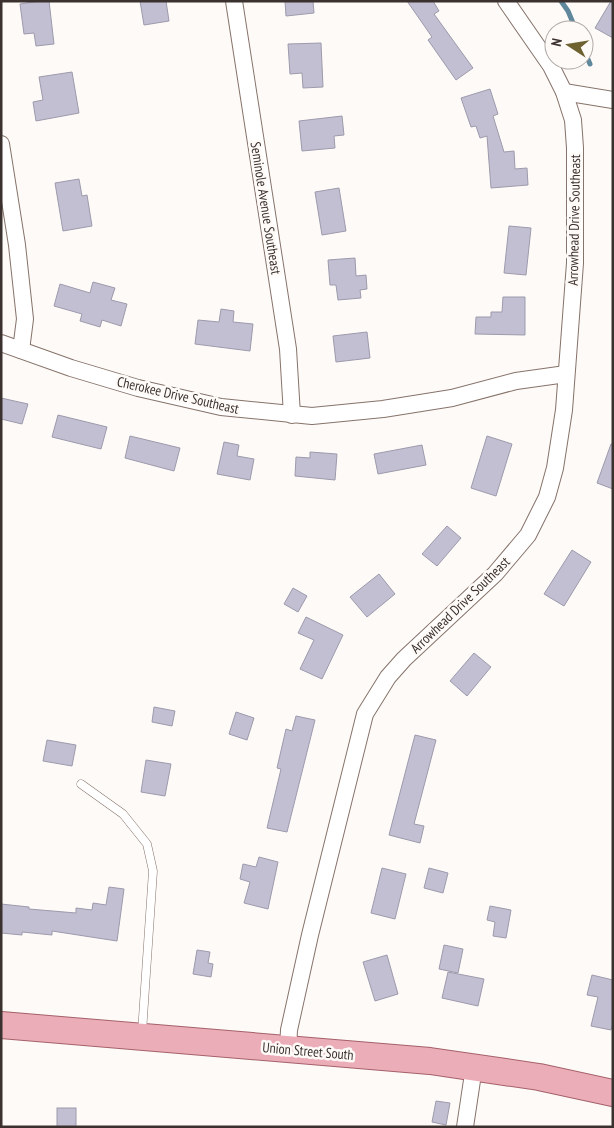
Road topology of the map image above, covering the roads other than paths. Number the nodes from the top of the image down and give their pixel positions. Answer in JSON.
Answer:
{"nodes":[{"id":1,"x":234,"y":1,"type":"edge"},
{"id":2,"x":506,"y":1,"type":"edge"},
{"id":3,"x":564,"y":92,"type":"junction"},
{"id":4,"x":613,"y":100,"type":"edge"},
{"id":5,"x":1,"y":144,"type":"edge"},
{"id":6,"x":1,"y":343,"type":"edge"},
{"id":7,"x":22,"y":350,"type":"junction"},
{"id":8,"x":566,"y":374,"type":"junction"},
{"id":9,"x":292,"y":415,"type":"junction"},
{"id":10,"x":81,"y":784,"type":"dead end"},
{"id":11,"x":1,"y":1025,"type":"edge"},
{"id":12,"x":142,"y":1037,"type":"junction"},
{"id":13,"x":288,"y":1048,"type":"junction"},
{"id":14,"x":474,"y":1067,"type":"junction"},
{"id":15,"x":613,"y":1093,"type":"edge"},
{"id":16,"x":465,"y":1127,"type":"edge"}],
"edges":[{"from":1,"to":9,"type":"street","name":"Seminole Avenue Southeast"},
{"from":2,"to":3,"type":"street","name":"Arrowhead Drive Southeast"},
{"from":3,"to":4,"type":"street"},
{"from":3,"to":8,"type":"street","name":"Arrowhead Drive Southeast"},
{"from":5,"to":7,"type":"street"},
{"from":6,"to":7,"type":"street","name":"Cherokee Drive Southeast"},
{"from":7,"to":9,"type":"street","name":"Cherokee Drive Southeast"},
{"from":8,"to":9,"type":"street","name":"Cherokee Drive Southeast"},
{"from":8,"to":13,"type":"street","name":"Arrowhead Drive Southeast"},
{"from":10,"to":12,"type":"lane"},
{"from":11,"to":12,"type":"main road","name":"Union Street South"},
{"from":12,"to":13,"type":"main road","name":"Union Street South"},
{"from":13,"to":14,"type":"main road","name":"Union Street South"},
{"from":14,"to":15,"type":"main road","name":"Union Street South"},
{"from":14,"to":16,"type":"street"}]}
